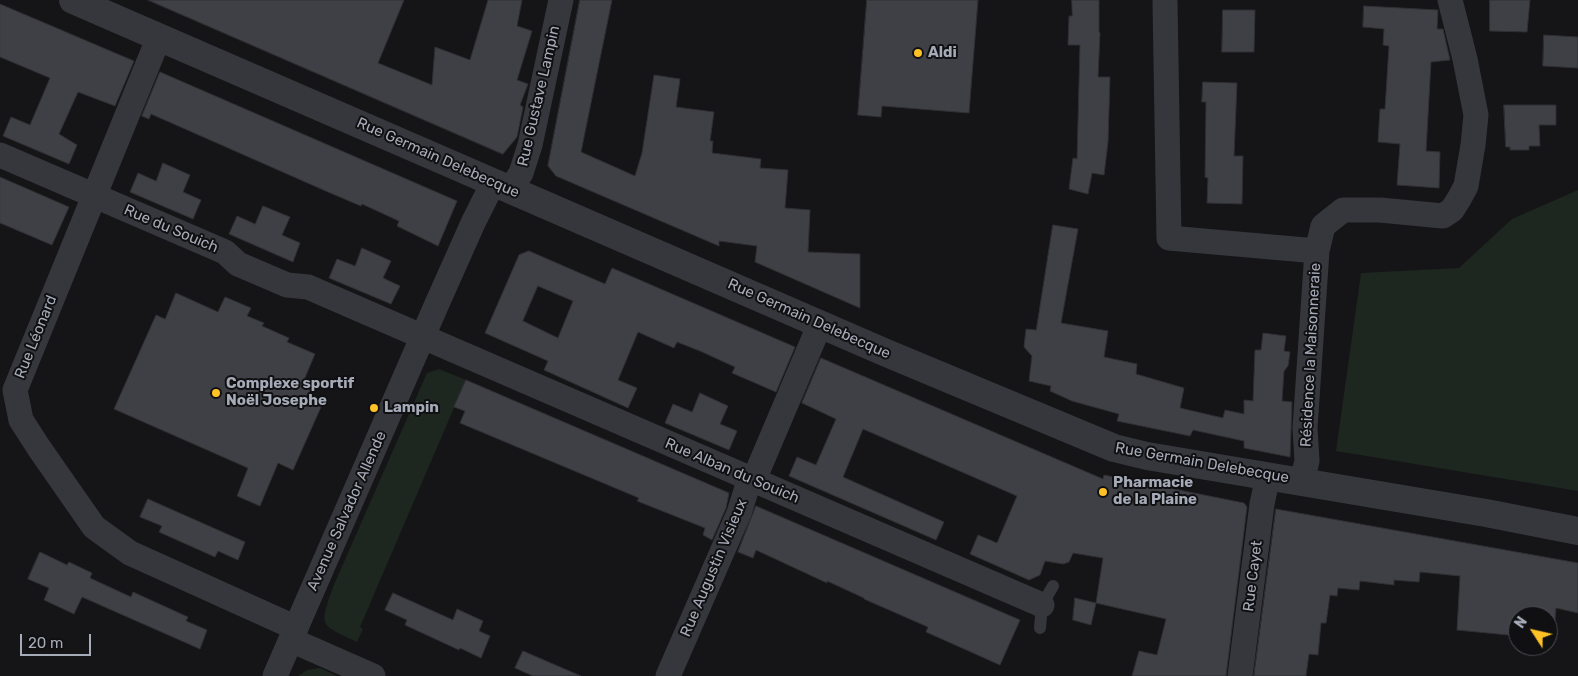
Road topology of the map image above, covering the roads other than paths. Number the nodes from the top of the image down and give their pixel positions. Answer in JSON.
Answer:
{"nodes":[{"id":1,"x":73,"y":0,"type":"edge"},
{"id":2,"x":561,"y":0,"type":"edge"},
{"id":3,"x":1450,"y":0,"type":"edge"},
{"id":4,"x":1165,"y":2,"type":"dead end"},
{"id":5,"x":159,"y":37,"type":"junction"},
{"id":6,"x":0,"y":155,"type":"edge"},
{"id":7,"x":502,"y":187,"type":"junction"},
{"id":8,"x":94,"y":196,"type":"junction"},
{"id":9,"x":1317,"y":252,"type":"junction"},
{"id":10,"x":820,"y":324,"type":"junction"},
{"id":11,"x":423,"y":336,"type":"junction"},
{"id":12,"x":1268,"y":476,"type":"junction"},
{"id":13,"x":750,"y":478,"type":"junction"},
{"id":14,"x":1302,"y":481,"type":"junction"},
{"id":15,"x":1578,"y":531,"type":"edge"},
{"id":16,"x":1045,"y":606,"type":"dead end"},
{"id":17,"x":293,"y":634,"type":"junction"},
{"id":18,"x":275,"y":676,"type":"edge"},
{"id":19,"x":373,"y":676,"type":"edge"},
{"id":20,"x":668,"y":676,"type":"edge"},
{"id":21,"x":1240,"y":676,"type":"edge"}],
"edges":[{"from":1,"to":5,"type":"street","name":"Rue Germain Delebecque"},
{"from":2,"to":7,"type":"street","name":"Rue Gustave Lampin"},
{"from":3,"to":9,"type":"street"},
{"from":4,"to":9,"type":"street","name":"Résidence la Maisonneraie"},
{"from":5,"to":7,"type":"street","name":"Rue Germain Delebecque"},
{"from":5,"to":8,"type":"street","name":"Rue Léonard"},
{"from":6,"to":8,"type":"street","name":"Rue du Souich"},
{"from":7,"to":10,"type":"street","name":"Rue Germain Delebecque"},
{"from":7,"to":11,"type":"street","name":"Avenue Salvador Allende"},
{"from":8,"to":11,"type":"street","name":"Rue du Souich"},
{"from":8,"to":17,"type":"street","name":"Rue Léonard"},
{"from":9,"to":14,"type":"street","name":"Résidence la Maisonneraie"},
{"from":10,"to":12,"type":"street","name":"Rue Germain Delebecque"},
{"from":10,"to":13,"type":"street","name":"Rue Augustin Visieux"},
{"from":11,"to":13,"type":"street","name":"Rue Alban du Souich"},
{"from":11,"to":17,"type":"street","name":"Avenue Salvador Allende"},
{"from":12,"to":14,"type":"street","name":"Rue Germain Delebecque"},
{"from":12,"to":21,"type":"street","name":"Rue Cayet"},
{"from":13,"to":16,"type":"street","name":"Rue Alban du Souich"},
{"from":13,"to":20,"type":"street","name":"Rue Augustin Visieux"},
{"from":14,"to":15,"type":"street","name":"Rue Germain Delebecque"},
{"from":17,"to":18,"type":"street","name":"Avenue Salvador Allende"},
{"from":17,"to":19,"type":"street","name":"Rue Léonard"}]}
